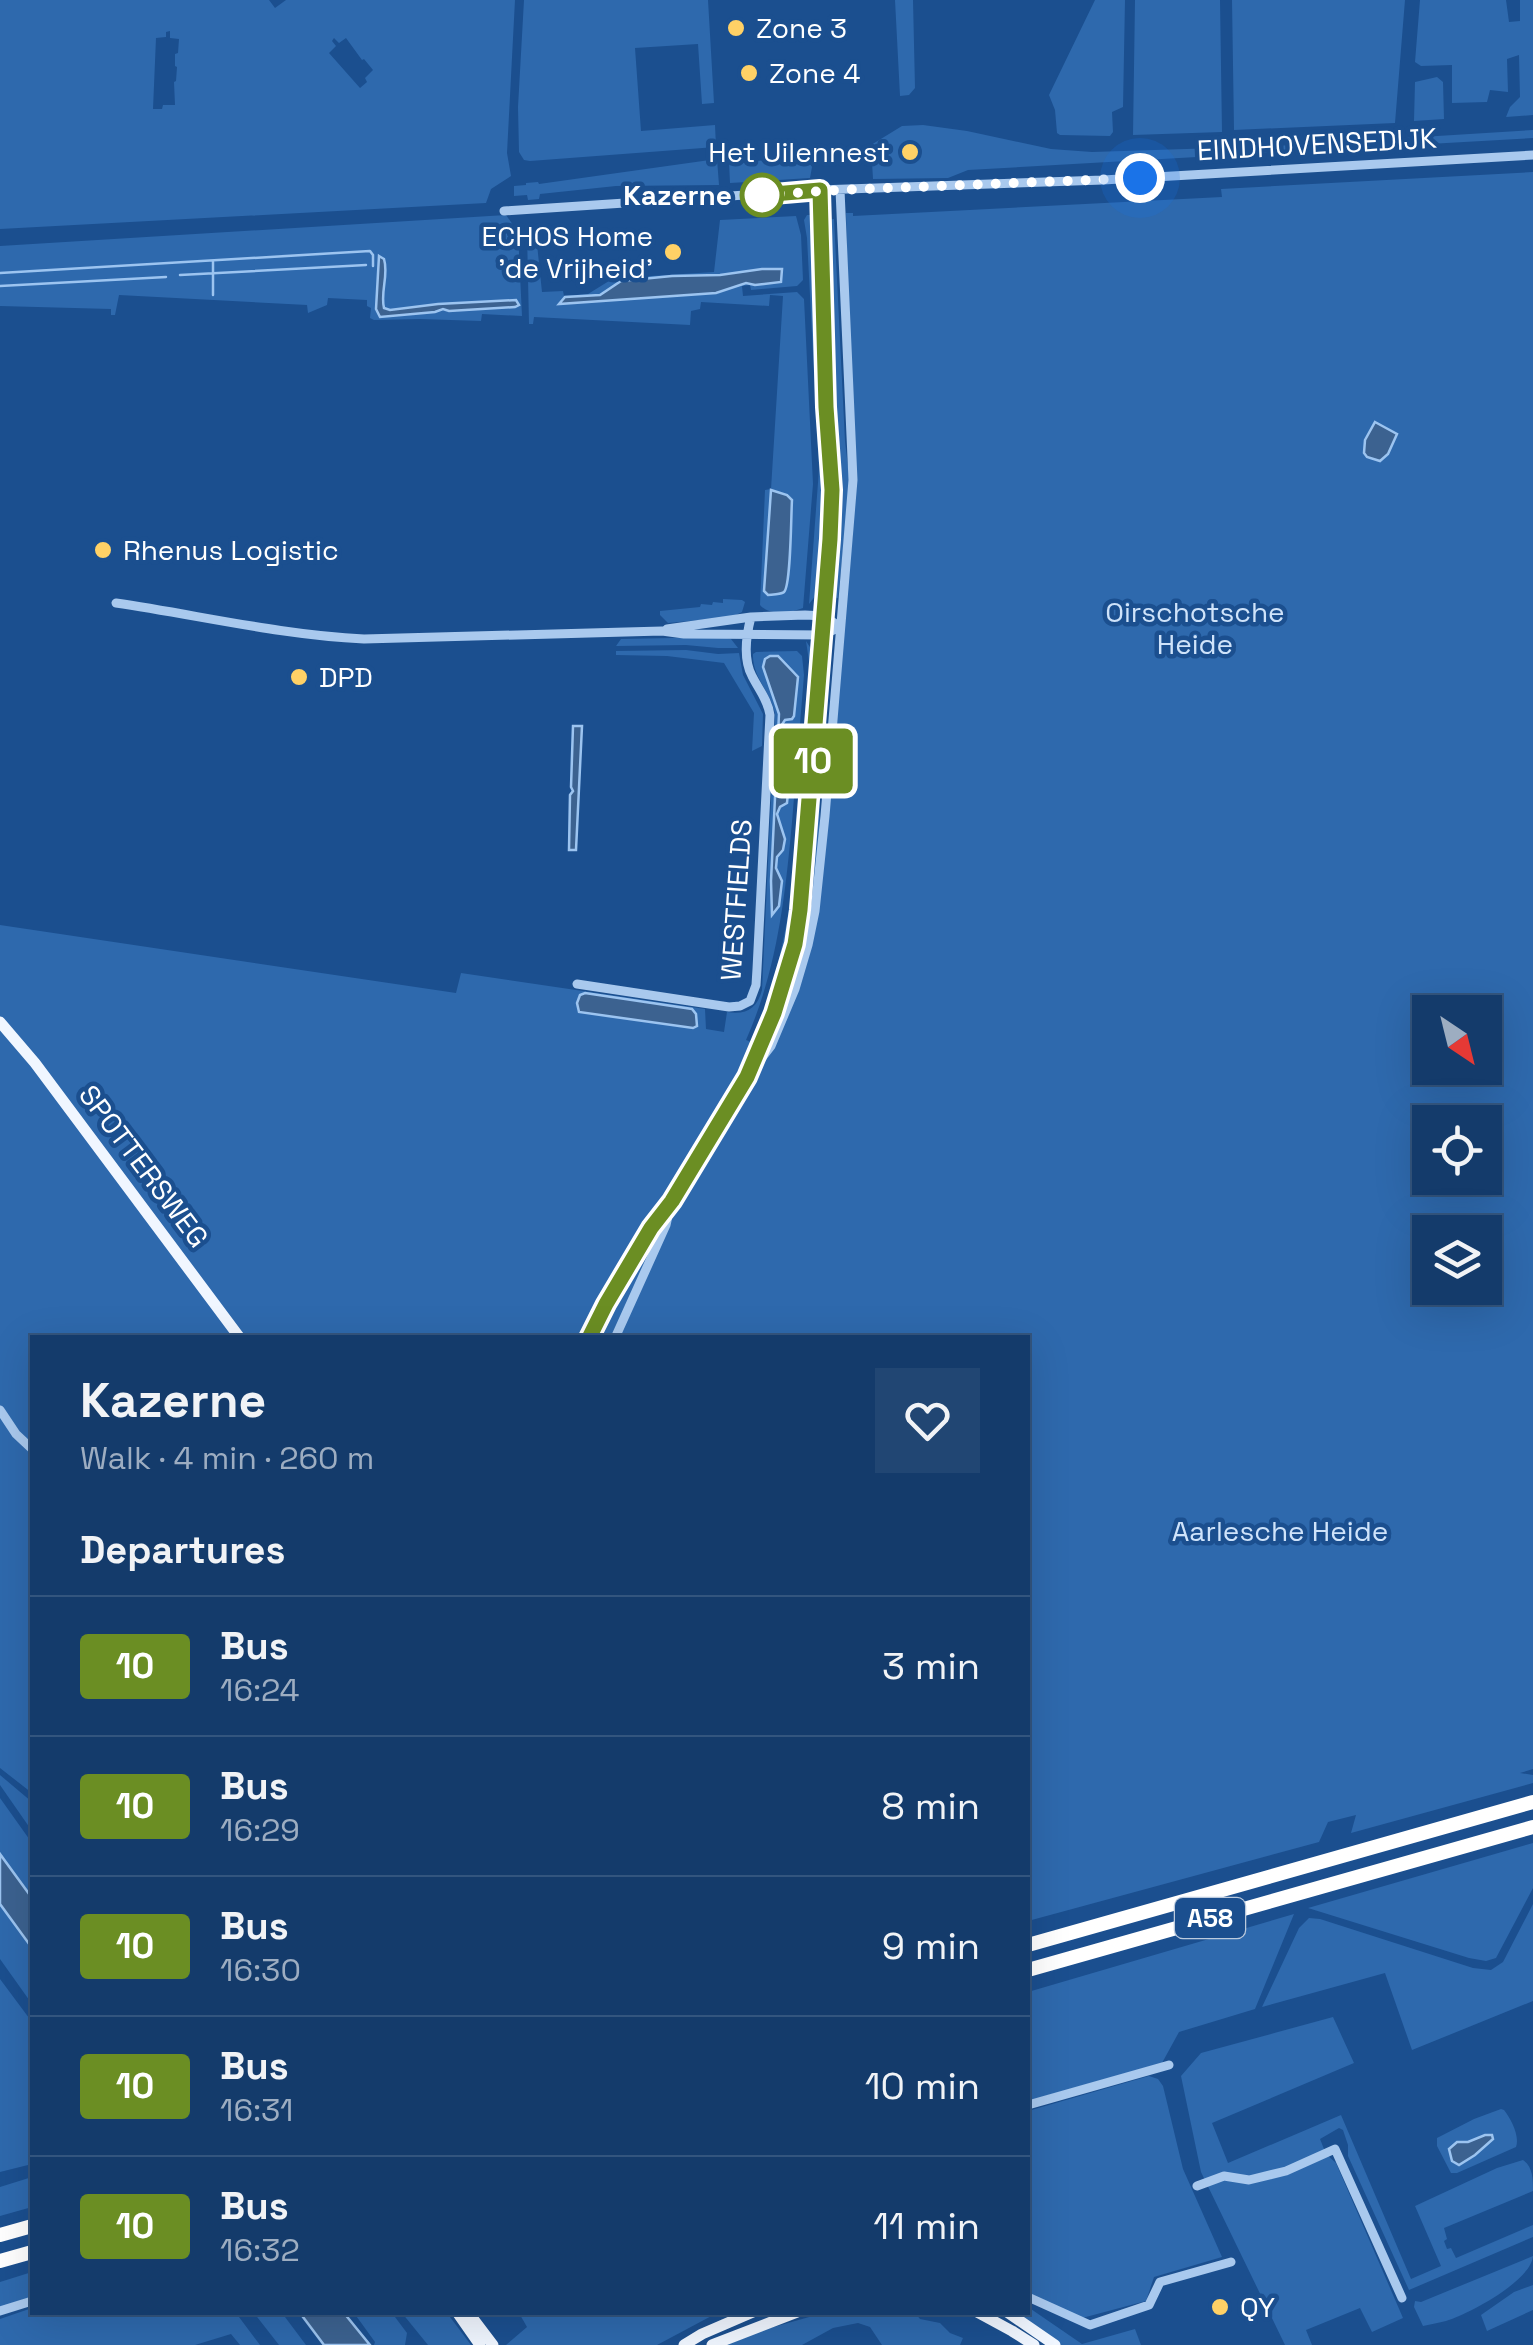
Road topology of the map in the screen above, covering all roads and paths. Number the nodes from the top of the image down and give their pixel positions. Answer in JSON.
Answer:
{"nodes":[{"id":1,"x":1533,"y":154,"type":"edge"},
{"id":2,"x":820,"y":190,"type":"junction"},
{"id":3,"x":840,"y":190,"type":"junction"},
{"id":4,"x":504,"y":211,"type":"dead end"},
{"id":5,"x":116,"y":603,"type":"dead end"},
{"id":6,"x":824,"y":616,"type":"junction"},
{"id":7,"x":751,"y":617,"type":"junction"},
{"id":8,"x":840,"y":627,"type":"junction"},
{"id":9,"x":662,"y":630,"type":"junction"},
{"id":10,"x":747,"y":632,"type":"junction"},
{"id":11,"x":824,"y":635,"type":"junction"},
{"id":12,"x":578,"y":984,"type":"dead end"},
{"id":13,"x":3,"y":1028,"type":"edge"},
{"id":14,"x":747,"y":1077,"type":"junction"},
{"id":15,"x":672,"y":1201,"type":"junction"},
{"id":16,"x":239,"y":1335,"type":"edge"},
{"id":17,"x":590,"y":1335,"type":"edge"},
{"id":18,"x":616,"y":1335,"type":"edge"},
{"id":19,"x":0,"y":1410,"type":"edge"},
{"id":20,"x":30,"y":1447,"type":"edge"},
{"id":21,"x":1533,"y":1802,"type":"edge"},
{"id":22,"x":1533,"y":1827,"type":"edge"},
{"id":23,"x":1030,"y":1943,"type":"edge"},
{"id":24,"x":1030,"y":1969,"type":"edge"},
{"id":25,"x":1169,"y":2066,"type":"dead end"},
{"id":26,"x":1030,"y":2104,"type":"edge"},
{"id":27,"x":1198,"y":2186,"type":"dead end"},
{"id":28,"x":30,"y":2227,"type":"edge"},
{"id":29,"x":0,"y":2235,"type":"edge"},
{"id":30,"x":30,"y":2253,"type":"edge"},
{"id":31,"x":0,"y":2261,"type":"edge"},
{"id":32,"x":1231,"y":2262,"type":"dead end"},
{"id":33,"x":1030,"y":2298,"type":"edge"},
{"id":34,"x":1402,"y":2298,"type":"dead end"},
{"id":35,"x":30,"y":2302,"type":"edge"},
{"id":36,"x":0,"y":2310,"type":"edge"},
{"id":37,"x":459,"y":2315,"type":"edge"},
{"id":38,"x":470,"y":2315,"type":"edge"},
{"id":39,"x":747,"y":2315,"type":"edge"},
{"id":40,"x":789,"y":2315,"type":"edge"},
{"id":41,"x":982,"y":2315,"type":"edge"},
{"id":42,"x":1011,"y":2315,"type":"edge"},
{"id":43,"x":480,"y":2345,"type":"edge"},
{"id":44,"x":492,"y":2345,"type":"edge"},
{"id":45,"x":684,"y":2345,"type":"edge"},
{"id":46,"x":712,"y":2345,"type":"edge"},
{"id":47,"x":1034,"y":2345,"type":"edge"},
{"id":48,"x":1055,"y":2345,"type":"edge"}],
"edges":[{"from":1,"to":3,"type":"street","name":"EINDHOVENSEDIJK"},
{"from":2,"to":3,"type":"street","name":"EINDHOVENSEDIJK"},
{"from":2,"to":4,"type":"street","name":"EINDHOVENSEDIJK"},
{"from":2,"to":6,"type":"street"},
{"from":3,"to":8,"type":"street"},
{"from":5,"to":9,"type":"street"},
{"from":6,"to":7,"type":"street"},
{"from":6,"to":8,"type":"street"},
{"from":6,"to":11,"type":"street"},
{"from":7,"to":9,"type":"street"},
{"from":7,"to":10,"type":"street","name":"WESTFIELDS"},
{"from":8,"to":11,"type":"street"},
{"from":8,"to":14,"type":"street"},
{"from":9,"to":10,"type":"street"},
{"from":10,"to":11,"type":"street"},
{"from":10,"to":12,"type":"street","name":"WESTFIELDS"},
{"from":11,"to":14,"type":"street"},
{"from":13,"to":16,"type":"main road","name":"SPOTTERSWEG"},
{"from":14,"to":15,"type":"street"},
{"from":15,"to":17,"type":"street"},
{"from":15,"to":18,"type":"street"},
{"from":19,"to":20,"type":"street"},
{"from":21,"to":23,"type":"highway","number":"A58"},
{"from":22,"to":24,"type":"highway","number":"A58"},
{"from":25,"to":26,"type":"street"},
{"from":27,"to":34,"type":"street"},
{"from":28,"to":29,"type":"highway"},
{"from":30,"to":31,"type":"highway"},
{"from":32,"to":33,"type":"street"},
{"from":35,"to":36,"type":"street"},
{"from":37,"to":43,"type":"main road"},
{"from":38,"to":44,"type":"main road"},
{"from":39,"to":45,"type":"main road"},
{"from":40,"to":46,"type":"main road"},
{"from":41,"to":47,"type":"main road"},
{"from":42,"to":48,"type":"main road"}]}
